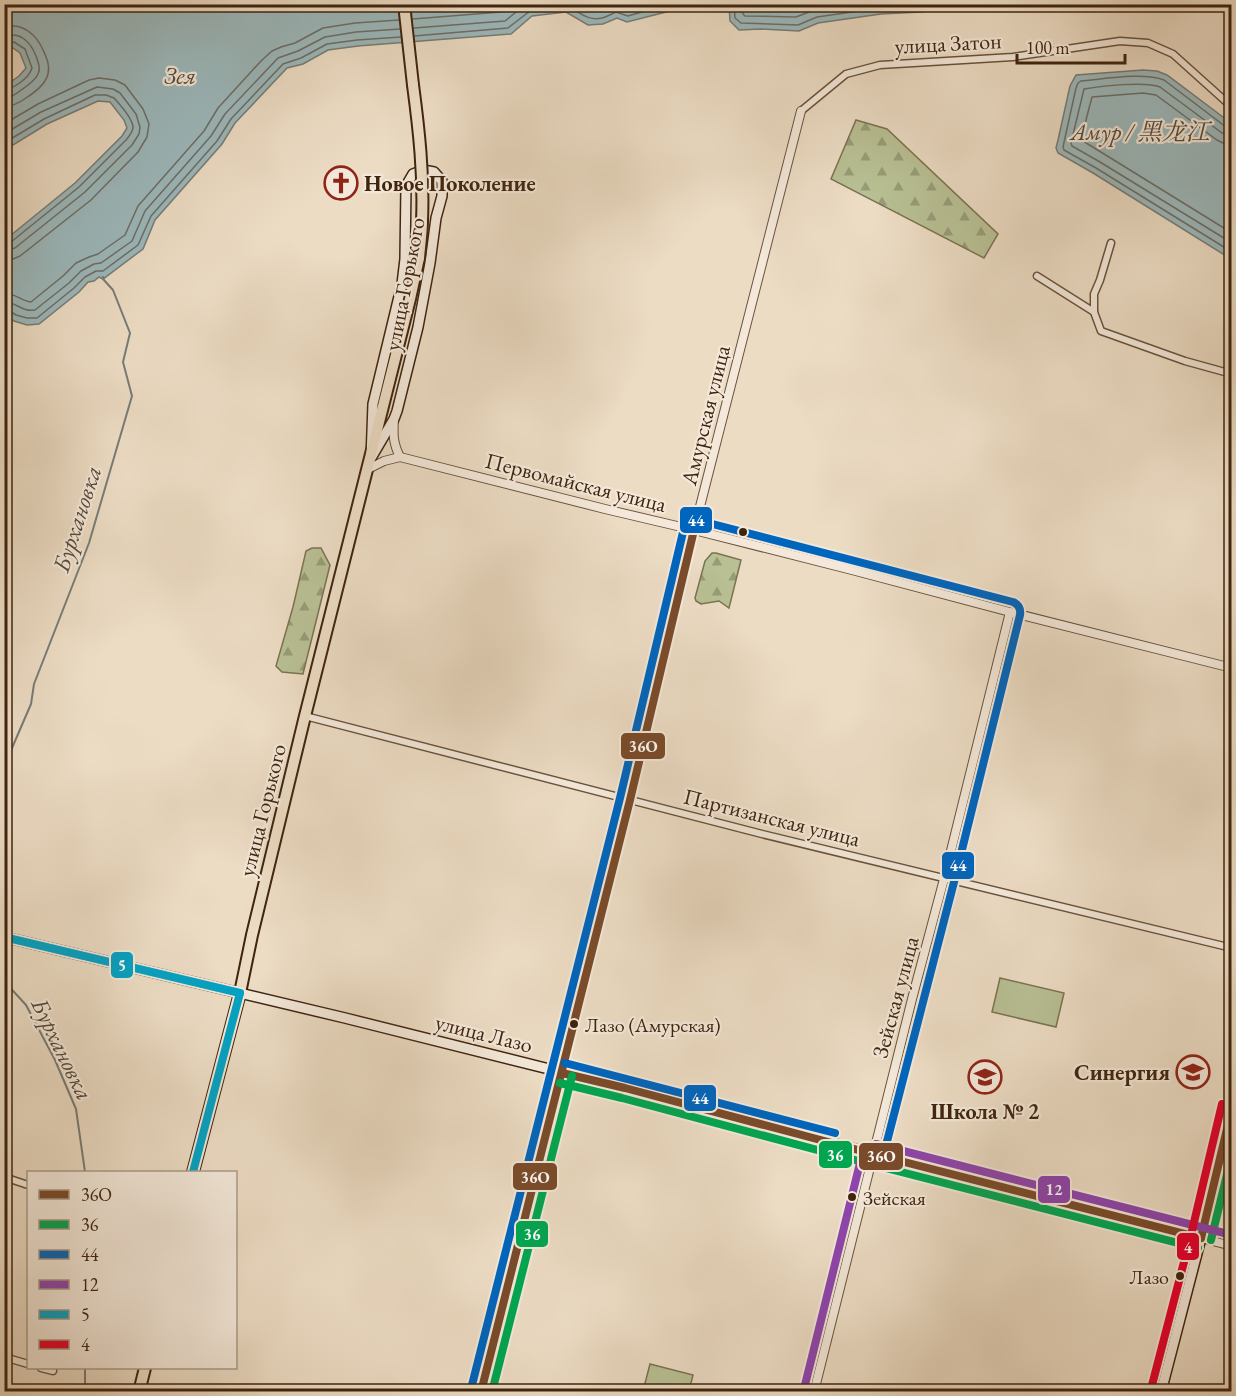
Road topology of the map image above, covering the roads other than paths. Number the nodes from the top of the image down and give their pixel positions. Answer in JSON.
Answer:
{"nodes":[{"id":1,"x":404,"y":4,"type":"edge"},
{"id":2,"x":1232,"y":107,"type":"edge"},
{"id":3,"x":801,"y":111,"type":"joint"},
{"id":4,"x":1111,"y":243,"type":"dead end"},
{"id":5,"x":1037,"y":276,"type":"dead end"},
{"id":6,"x":1094,"y":312,"type":"junction"},
{"id":7,"x":1232,"y":374,"type":"edge"},
{"id":8,"x":394,"y":419,"type":"junction"},
{"id":9,"x":400,"y":457,"type":"junction"},
{"id":10,"x":369,"y":463,"type":"junction"},
{"id":11,"x":694,"y":530,"type":"junction"},
{"id":12,"x":1010,"y":612,"type":"junction"},
{"id":13,"x":1232,"y":668,"type":"edge"},
{"id":14,"x":305,"y":716,"type":"junction"},
{"id":15,"x":630,"y":800,"type":"junction"},
{"id":16,"x":945,"y":879,"type":"junction"},
{"id":17,"x":4,"y":937,"type":"edge"},
{"id":18,"x":1232,"y":948,"type":"edge"},
{"id":19,"x":240,"y":993,"type":"junction"},
{"id":20,"x":562,"y":1072,"type":"junction"},
{"id":21,"x":1232,"y":1106,"type":"edge"},
{"id":22,"x":873,"y":1154,"type":"junction"},
{"id":23,"x":194,"y":1171,"type":"edge"},
{"id":24,"x":4,"y":1177,"type":"edge"},
{"id":25,"x":27,"y":1185,"type":"edge"},
{"id":26,"x":1201,"y":1238,"type":"junction"},
{"id":27,"x":1232,"y":1246,"type":"edge"},
{"id":28,"x":4,"y":1357,"type":"edge"},
{"id":29,"x":27,"y":1364,"type":"edge"},
{"id":30,"x":45,"y":1369,"type":"edge"},
{"id":31,"x":145,"y":1369,"type":"edge"},
{"id":32,"x":53,"y":1371,"type":"dead end"},
{"id":33,"x":139,"y":1392,"type":"edge"},
{"id":34,"x":481,"y":1392,"type":"edge"},
{"id":35,"x":814,"y":1392,"type":"edge"},
{"id":36,"x":1161,"y":1392,"type":"edge"}],
"edges":[{"from":1,"to":10,"type":"main road","bridge":true},
{"from":2,"to":3,"type":"street","name":"улица Затон"},
{"from":3,"to":11,"type":"street","name":"Амурская улица"},
{"from":4,"to":6,"type":"street"},
{"from":5,"to":6,"type":"street"},
{"from":6,"to":7,"type":"street"},
{"from":8,"to":9,"type":"street"},
{"from":8,"to":10,"type":"main road","name":"улица Горького"},
{"from":8,"to":10,"type":"main road","name":"улица Горького"},
{"from":9,"to":10,"type":"street"},
{"from":9,"to":11,"type":"street","name":"Первомайская улица"},
{"from":10,"to":14,"type":"main road","name":"улица Горького"},
{"from":11,"to":12,"type":"street","name":"Первомайская улица"},
{"from":11,"to":15,"type":"street","name":"Амурская улица"},
{"from":12,"to":13,"type":"street","name":"Первомайская улица"},
{"from":12,"to":16,"type":"street","name":"Зейская улица"},
{"from":14,"to":15,"type":"street","name":"Партизанская улица"},
{"from":14,"to":19,"type":"main road","name":"улица Горького"},
{"from":15,"to":16,"type":"street","name":"Партизанская улица"},
{"from":15,"to":20,"type":"street","name":"Амурская улица"},
{"from":16,"to":18,"type":"street","name":"Партизанская улица"},
{"from":16,"to":22,"type":"street","name":"Зейская улица"},
{"from":17,"to":19,"type":"main road","name":"улица Лазо"},
{"from":19,"to":20,"type":"main road","name":"улица Лазо"},
{"from":19,"to":23,"type":"main road","name":"улица Горького"},
{"from":20,"to":22,"type":"main road","name":"улица Лазо"},
{"from":20,"to":34,"type":"street","name":"Амурская улица"},
{"from":21,"to":26,"type":"street"},
{"from":22,"to":26,"type":"main road","name":"улица Лазо"},
{"from":22,"to":35,"type":"street","name":"Зейская улица"},
{"from":24,"to":25,"type":"street"},
{"from":26,"to":27,"type":"street","name":"улица Лазо"},
{"from":26,"to":36,"type":"main road"},
{"from":28,"to":29,"type":"street"},
{"from":30,"to":32,"type":"street"},
{"from":31,"to":33,"type":"main road"}]}
